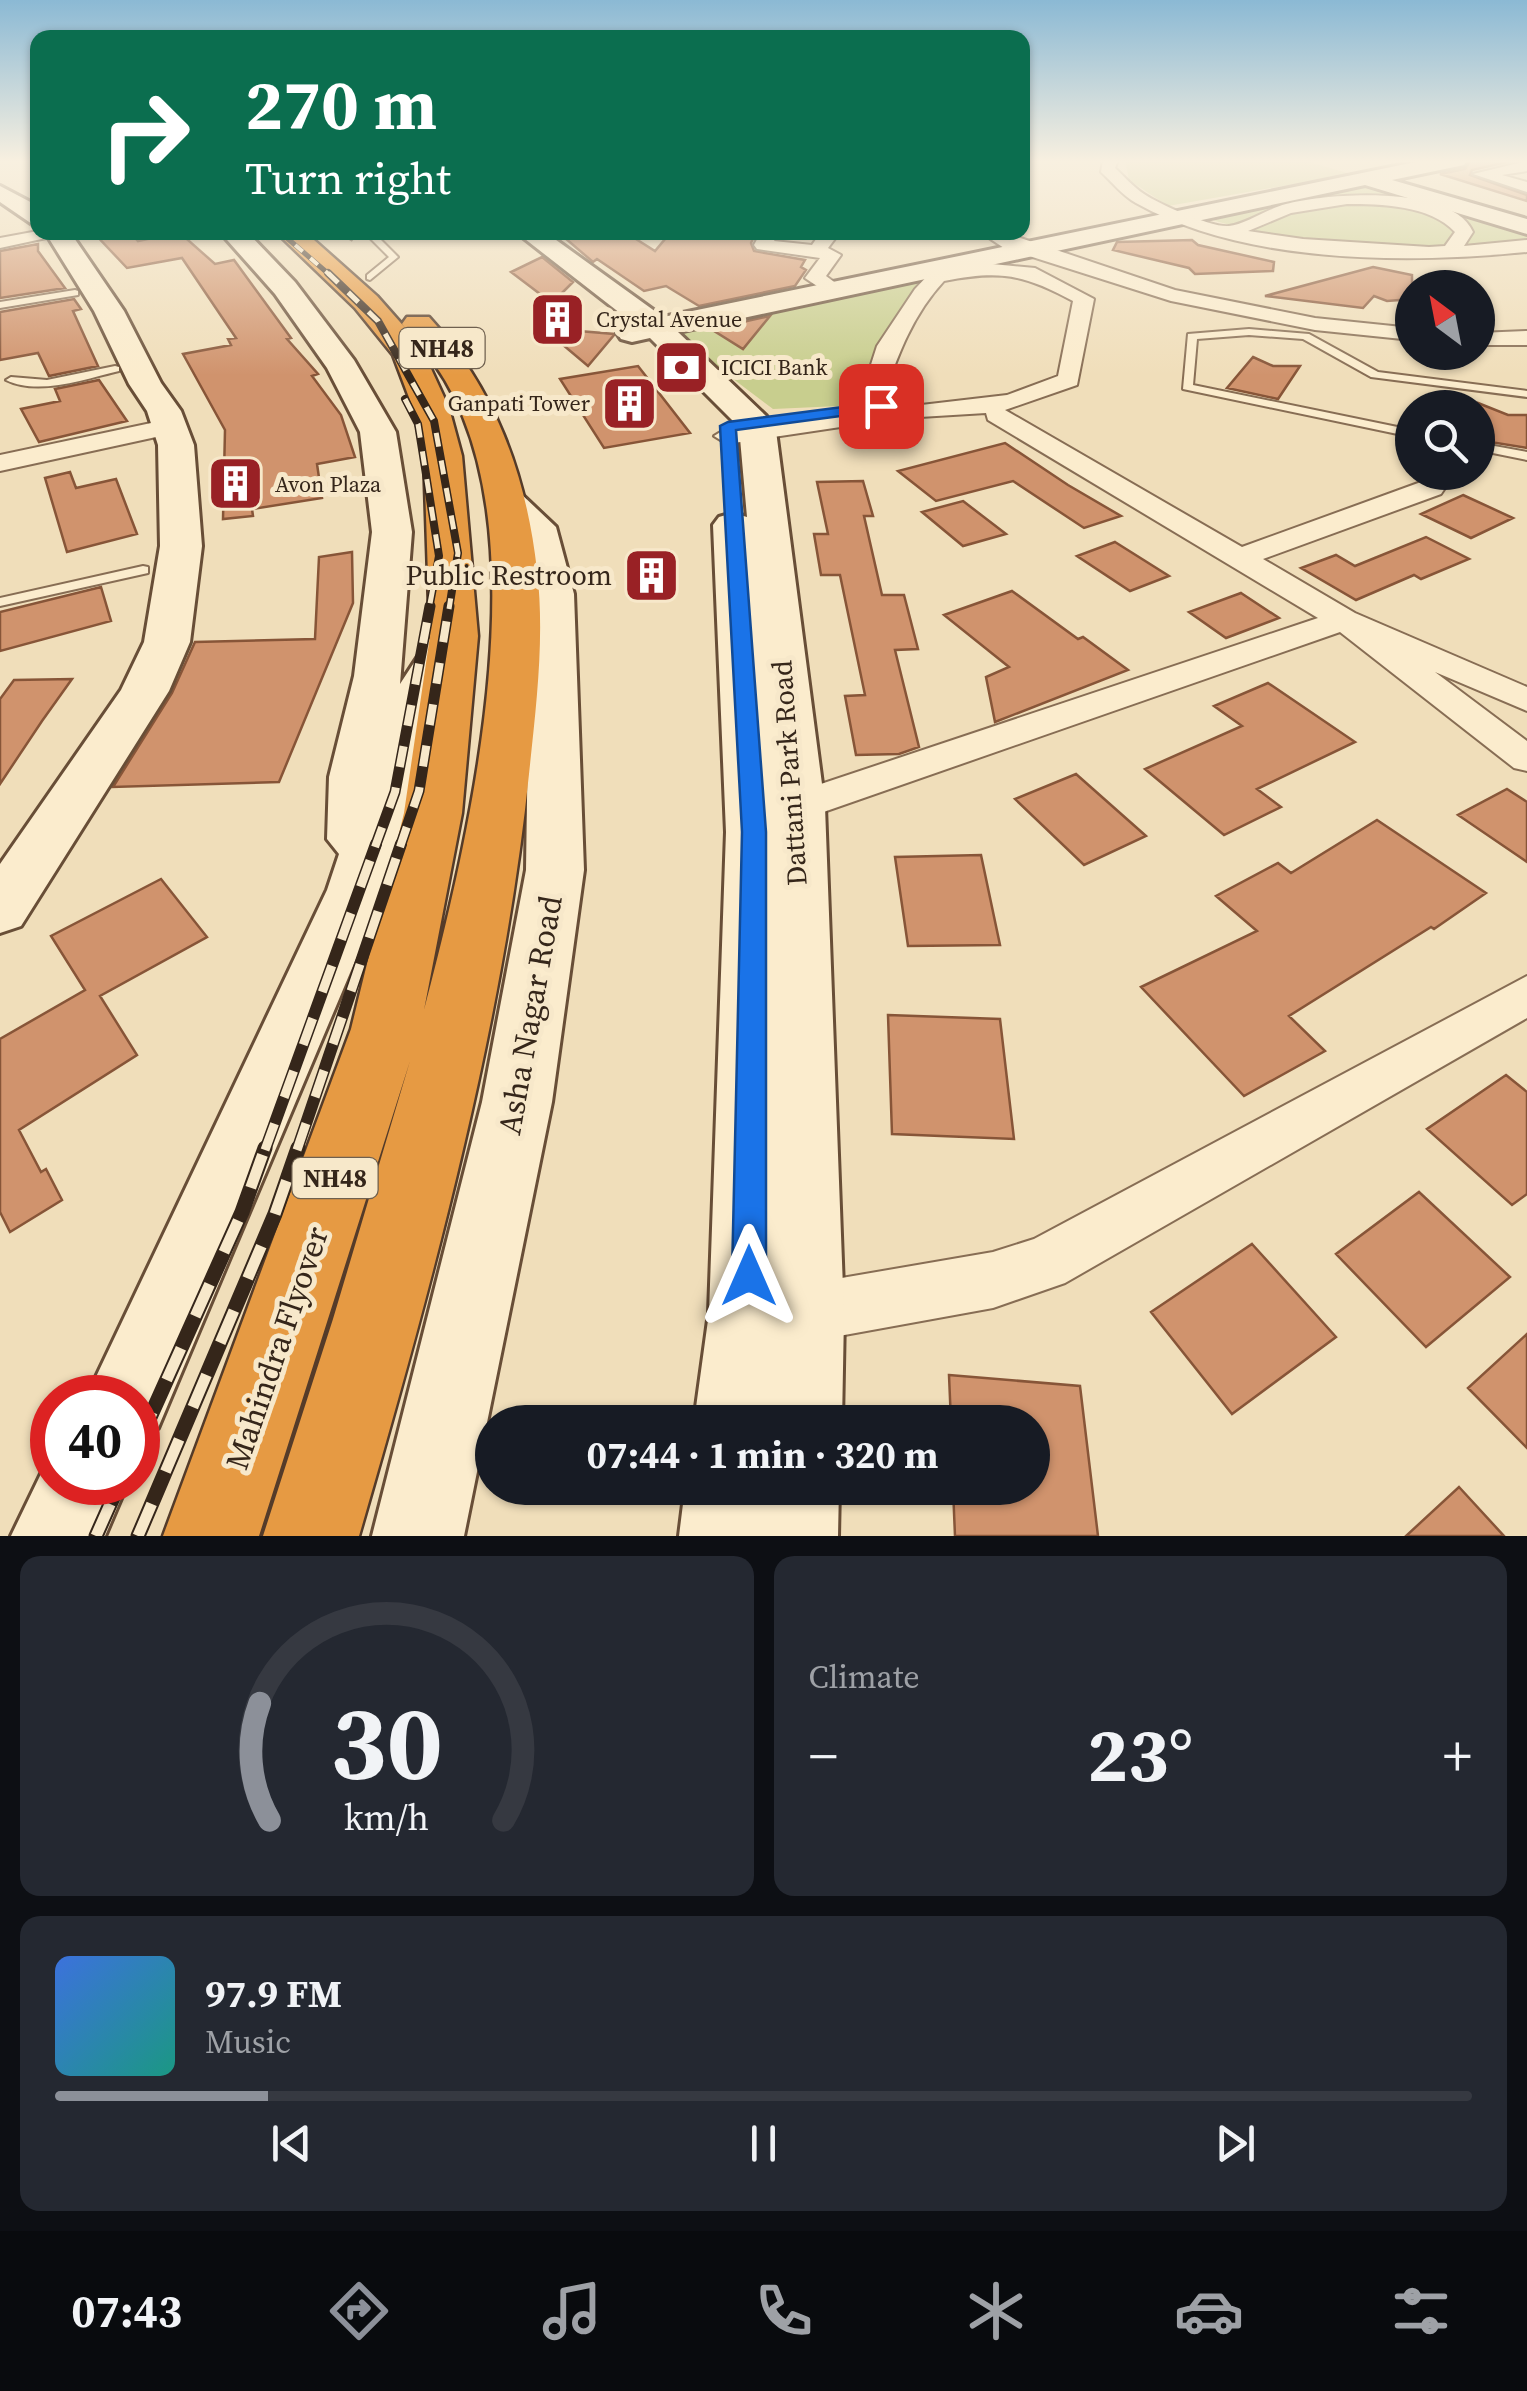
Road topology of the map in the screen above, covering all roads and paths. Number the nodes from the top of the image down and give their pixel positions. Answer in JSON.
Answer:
{"nodes":[{"id":1,"x":1067,"y":232,"type":"edge"},
{"id":2,"x":1236,"y":232,"type":"edge"},
{"id":3,"x":1464,"y":232,"type":"edge"},
{"id":4,"x":1030,"y":238,"type":"edge"},
{"id":5,"x":47,"y":240,"type":"edge"},
{"id":6,"x":49,"y":240,"type":"edge"},
{"id":7,"x":239,"y":240,"type":"edge"},
{"id":8,"x":298,"y":240,"type":"edge"},
{"id":9,"x":339,"y":240,"type":"edge"},
{"id":10,"x":376,"y":240,"type":"edge"},
{"id":11,"x":528,"y":240,"type":"edge"},
{"id":12,"x":766,"y":240,"type":"edge"},
{"id":13,"x":825,"y":240,"type":"edge"},
{"id":14,"x":1007,"y":242,"type":"edge"},
{"id":15,"x":1527,"y":246,"type":"edge"},
{"id":16,"x":817,"y":251,"type":"junction"},
{"id":17,"x":1452,"y":251,"type":"junction"},
{"id":18,"x":927,"y":270,"type":"junction"},
{"id":19,"x":370,"y":277,"type":"junction"},
{"id":20,"x":828,"y":284,"type":"junction"},
{"id":21,"x":74,"y":293,"type":"junction"},
{"id":22,"x":0,"y":305,"type":"edge"},
{"id":23,"x":642,"y":328,"type":"junction"},
{"id":24,"x":1310,"y":330,"type":"junction"},
{"id":25,"x":1395,"y":333,"type":"edge"},
{"id":26,"x":1527,"y":338,"type":"edge"},
{"id":27,"x":1495,"y":339,"type":"edge"},
{"id":28,"x":114,"y":369,"type":"junction"},
{"id":29,"x":11,"y":380,"type":"dead end"},
{"id":30,"x":1527,"y":394,"type":"edge"},
{"id":31,"x":864,"y":412,"type":"junction"},
{"id":32,"x":996,"y":416,"type":"dead end"},
{"id":33,"x":156,"y":429,"type":"junction"},
{"id":34,"x":742,"y":429,"type":"junction"},
{"id":35,"x":1395,"y":430,"type":"edge"},
{"id":36,"x":1495,"y":450,"type":"edge"},
{"id":37,"x":1527,"y":456,"type":"edge"},
{"id":38,"x":0,"y":464,"type":"edge"},
{"id":39,"x":1426,"y":490,"type":"edge"},
{"id":40,"x":505,"y":500,"type":"junction"},
{"id":41,"x":1242,"y":557,"type":"junction"},
{"id":42,"x":144,"y":570,"type":"junction"},
{"id":43,"x":0,"y":602,"type":"edge"},
{"id":44,"x":1344,"y":620,"type":"junction"},
{"id":45,"x":454,"y":636,"type":"junction"},
{"id":46,"x":1527,"y":700,"type":"edge"},
{"id":47,"x":1520,"y":747,"type":"edge"},
{"id":48,"x":776,"y":814,"type":"junction"},
{"id":49,"x":464,"y":821,"type":"junction"},
{"id":50,"x":0,"y":854,"type":"edge"},
{"id":51,"x":356,"y":890,"type":"junction"},
{"id":52,"x":2,"y":906,"type":"edge"},
{"id":53,"x":1527,"y":996,"type":"edge"},
{"id":54,"x":776,"y":1314,"type":"junction"},
{"id":55,"x":138,"y":1375,"type":"edge"},
{"id":56,"x":742,"y":1405,"type":"edge"},
{"id":57,"x":795,"y":1405,"type":"edge"},
{"id":58,"x":72,"y":1505,"type":"edge"},
{"id":59,"x":728,"y":1505,"type":"edge"},
{"id":60,"x":794,"y":1505,"type":"edge"},
{"id":61,"x":56,"y":1536,"type":"edge"},
{"id":62,"x":212,"y":1536,"type":"edge"},
{"id":63,"x":311,"y":1536,"type":"edge"},
{"id":64,"x":418,"y":1536,"type":"edge"},
{"id":65,"x":724,"y":1536,"type":"edge"},
{"id":66,"x":792,"y":1536,"type":"edge"}],
"edges":[{"from":1,"to":4,"type":"street"},
{"from":2,"to":17,"type":"street"},
{"from":3,"to":17,"type":"street"},
{"from":5,"to":21,"type":"street"},
{"from":6,"to":33,"type":"street"},
{"from":7,"to":51,"type":"street"},
{"from":8,"to":45,"type":"highway","number":"NH48"},
{"from":9,"to":19,"type":"highway","number":"NH48"},
{"from":10,"to":19,"type":"lane"},
{"from":11,"to":23,"type":"street"},
{"from":12,"to":16,"type":"street"},
{"from":13,"to":16,"type":"street"},
{"from":14,"to":18,"type":"street"},
{"from":14,"to":24,"type":"street"},
{"from":15,"to":17,"type":"street"},
{"from":16,"to":20,"type":"street"},
{"from":18,"to":20,"type":"street"},
{"from":18,"to":23,"type":"street"},
{"from":18,"to":31,"type":"street"},
{"from":18,"to":31,"type":"street"},
{"from":19,"to":40,"type":"highway","number":"NH48"},
{"from":20,"to":23,"type":"street"},
{"from":21,"to":22,"type":"lane"},
{"from":21,"to":28,"type":"street"},
{"from":23,"to":34,"type":"street"},
{"from":24,"to":25,"type":"street"},
{"from":24,"to":30,"type":"lane"},
{"from":24,"to":35,"type":"lane"},
{"from":26,"to":27,"type":"street"},
{"from":28,"to":29,"type":"lane"},
{"from":28,"to":33,"type":"street"},
{"from":31,"to":34,"type":"street"},
{"from":32,"to":41,"type":"street"},
{"from":33,"to":38,"type":"street"},
{"from":33,"to":42,"type":"street"},
{"from":33,"to":52,"type":"street"},
{"from":34,"to":48,"type":"street","name":"Dattani Park Road"},
{"from":36,"to":37,"type":"lane"},
{"from":39,"to":41,"type":"street"},
{"from":40,"to":49,"type":"highway","number":"NH48"},
{"from":40,"to":64,"type":"street","name":"Asha Nagar Road"},
{"from":41,"to":44,"type":"street"},
{"from":42,"to":43,"type":"lane"},
{"from":42,"to":50,"type":"street"},
{"from":44,"to":46,"type":"street"},
{"from":44,"to":47,"type":"street"},
{"from":44,"to":48,"type":"street"},
{"from":45,"to":49,"type":"highway","number":"NH48"},
{"from":45,"to":51,"type":"street"},
{"from":48,"to":54,"type":"street","name":"Dattani Park Road"},
{"from":49,"to":62,"type":"highway","name":"Mahindra Flyover","number":"NH48"},
{"from":49,"to":63,"type":"highway","number":"NH48"},
{"from":51,"to":55,"type":"street"},
{"from":53,"to":54,"type":"street"},
{"from":54,"to":56,"type":"street","name":"Dattani Park Road"},
{"from":54,"to":57,"type":"street","name":"Dattani Park Road"},
{"from":58,"to":61,"type":"street"},
{"from":59,"to":65,"type":"street"},
{"from":60,"to":66,"type":"street"}]}
